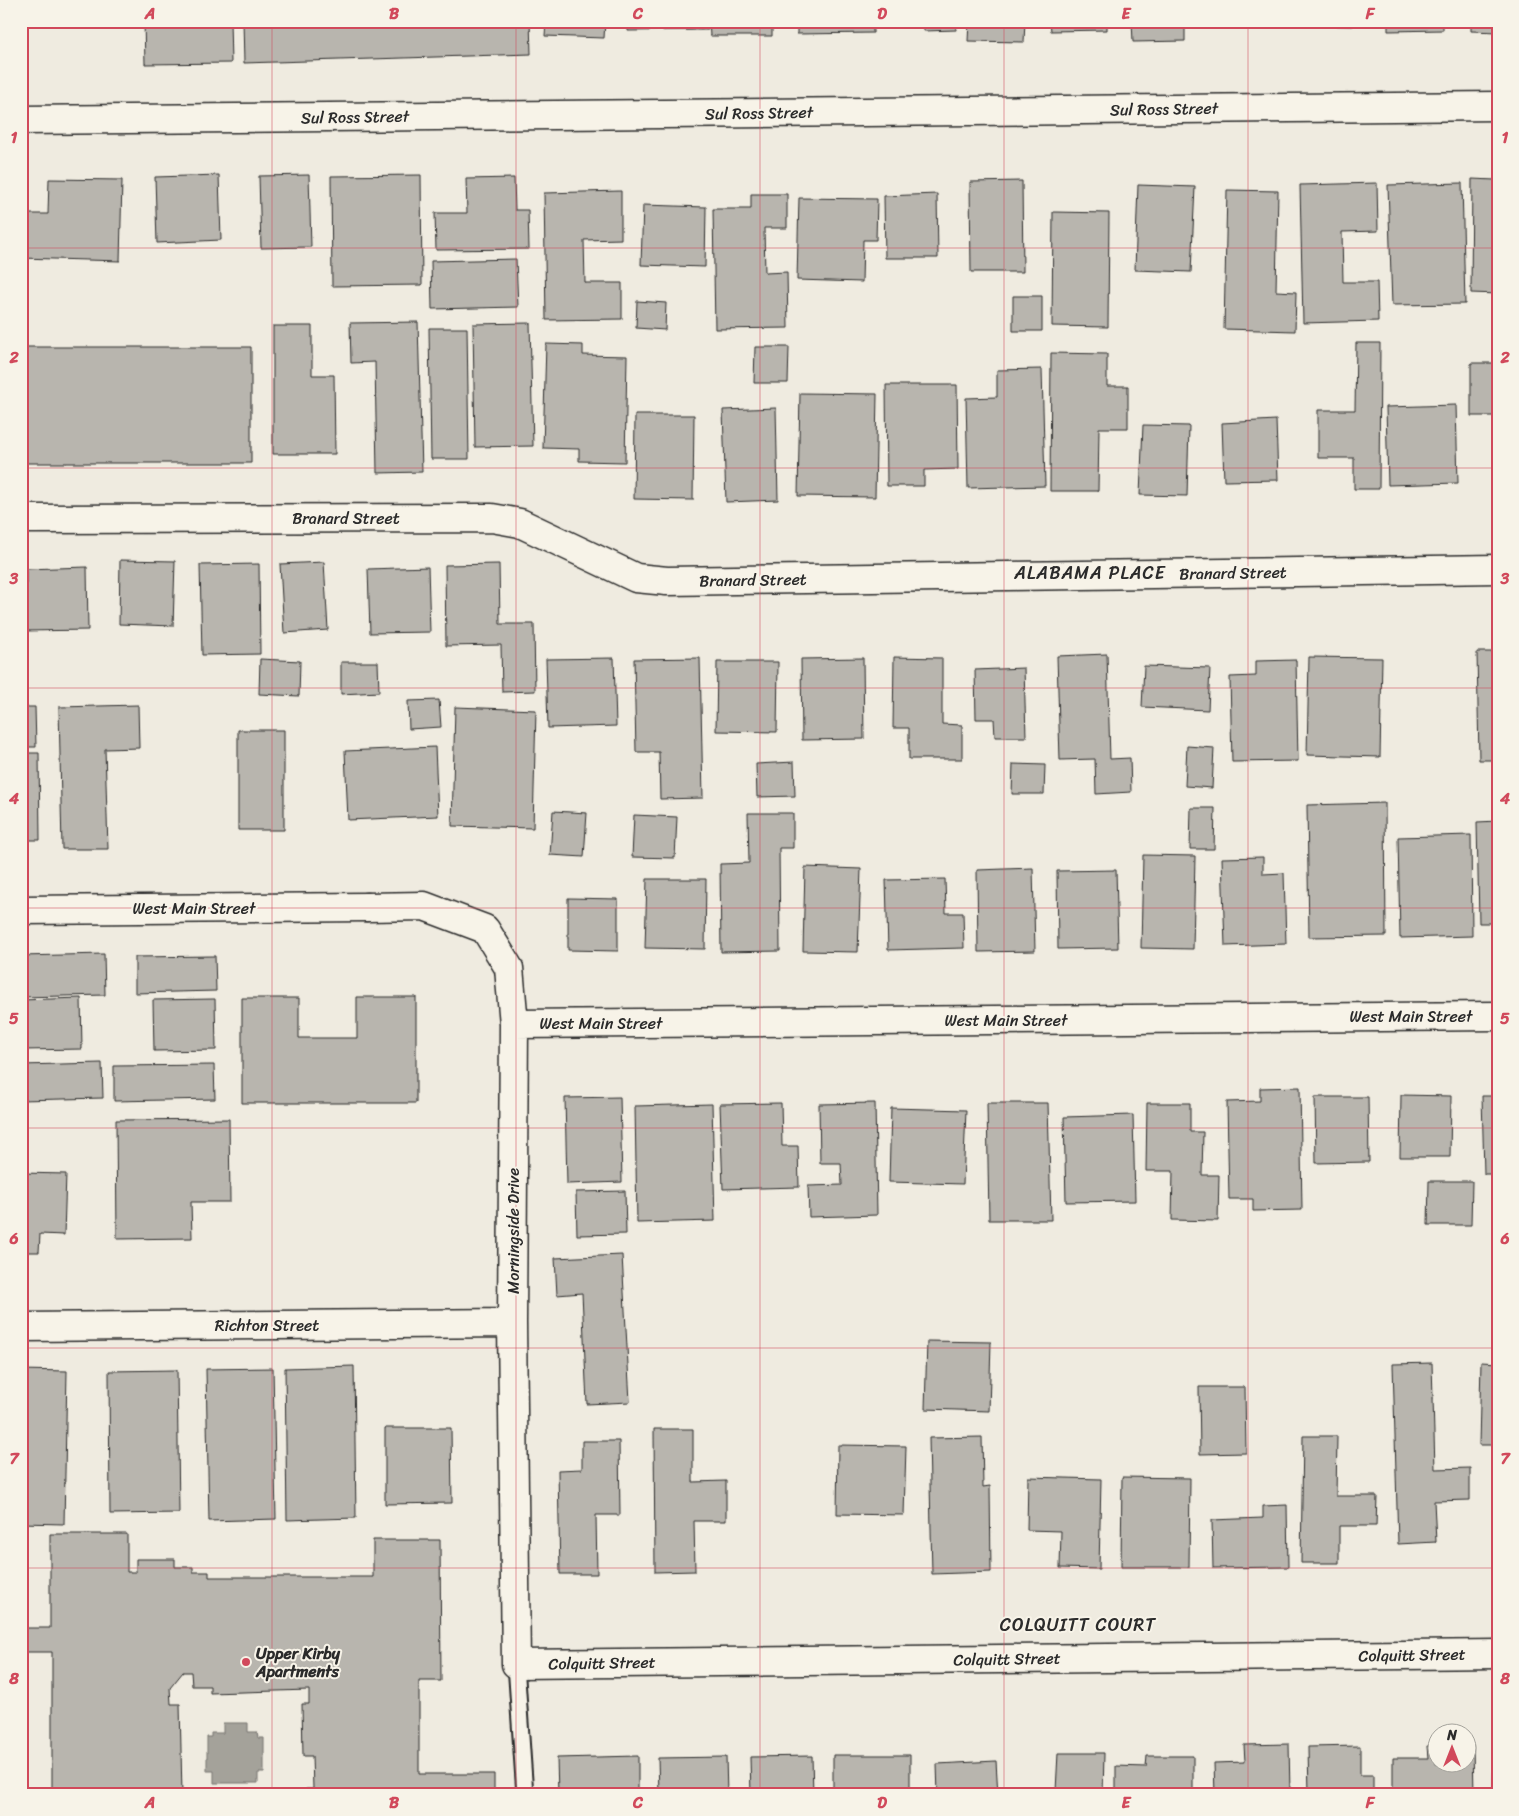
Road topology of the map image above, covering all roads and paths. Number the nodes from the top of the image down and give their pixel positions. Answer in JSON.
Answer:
{"nodes":[{"id":1,"x":1498,"y":106,"type":"edge"},
{"id":2,"x":21,"y":120,"type":"edge"},
{"id":3,"x":21,"y":519,"type":"edge"},
{"id":4,"x":1498,"y":569,"type":"edge"},
{"id":5,"x":367,"y":907,"type":"joint"},
{"id":6,"x":21,"y":910,"type":"edge"},
{"id":7,"x":1498,"y":1016,"type":"edge"},
{"id":8,"x":514,"y":1024,"type":"junction"},
{"id":9,"x":512,"y":1323,"type":"junction"},
{"id":10,"x":21,"y":1327,"type":"edge"},
{"id":11,"x":1498,"y":1654,"type":"edge"},
{"id":12,"x":516,"y":1664,"type":"junction"},
{"id":13,"x":525,"y":1795,"type":"edge"}],
"edges":[{"from":1,"to":2,"type":"street","name":"Sul Ross Street"},
{"from":3,"to":4,"type":"street","name":"Branard Street"},
{"from":5,"to":6,"type":"street","name":"West Main Street"},
{"from":5,"to":8,"type":"street","name":"Morningside Drive"},
{"from":7,"to":8,"type":"street","name":"West Main Street"},
{"from":8,"to":9,"type":"street","name":"Morningside Drive"},
{"from":9,"to":10,"type":"street","name":"Richton Street"},
{"from":9,"to":12,"type":"street","name":"Morningside Drive"},
{"from":11,"to":12,"type":"street","name":"Colquitt Street"},
{"from":12,"to":13,"type":"lane"}]}
